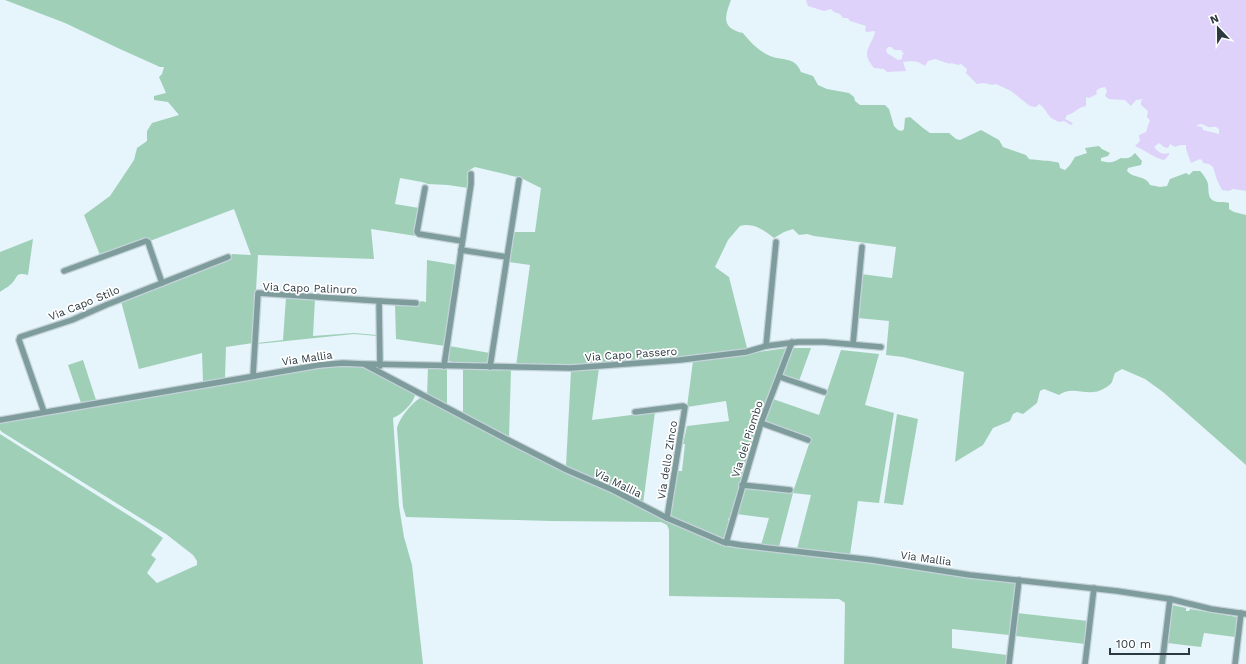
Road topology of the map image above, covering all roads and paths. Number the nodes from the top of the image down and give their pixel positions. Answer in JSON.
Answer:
{"nodes":[{"id":1,"x":470,"y":174,"type":"dead end"},
{"id":2,"x":518,"y":180,"type":"dead end"},
{"id":3,"x":425,"y":188,"type":"dead end"},
{"id":4,"x":462,"y":241,"type":"junction"},
{"id":5,"x":776,"y":242,"type":"dead end"},
{"id":6,"x":862,"y":247,"type":"dead end"},
{"id":7,"x":461,"y":250,"type":"junction"},
{"id":8,"x":228,"y":257,"type":"dead end"},
{"id":9,"x":507,"y":257,"type":"junction"},
{"id":10,"x":64,"y":271,"type":"dead end"},
{"id":11,"x":162,"y":283,"type":"junction"},
{"id":12,"x":379,"y":301,"type":"junction"},
{"id":13,"x":416,"y":303,"type":"dead end"},
{"id":14,"x":792,"y":342,"type":"junction"},
{"id":15,"x":853,"y":344,"type":"junction"},
{"id":16,"x":766,"y":346,"type":"junction"},
{"id":17,"x":881,"y":347,"type":"dead end"},
{"id":18,"x":364,"y":364,"type":"junction"},
{"id":19,"x":380,"y":364,"type":"junction"},
{"id":20,"x":444,"y":366,"type":"junction"},
{"id":21,"x":490,"y":367,"type":"junction"},
{"id":22,"x":380,"y":372,"type":"junction"},
{"id":23,"x":253,"y":376,"type":"junction"},
{"id":24,"x":780,"y":377,"type":"junction"},
{"id":25,"x":824,"y":392,"type":"dead end"},
{"id":26,"x":44,"y":412,"type":"junction"},
{"id":27,"x":635,"y":412,"type":"dead end"},
{"id":28,"x":0,"y":420,"type":"edge"},
{"id":29,"x":761,"y":423,"type":"junction"},
{"id":30,"x":808,"y":440,"type":"dead end"},
{"id":31,"x":742,"y":485,"type":"junction"},
{"id":32,"x":790,"y":490,"type":"dead end"},
{"id":33,"x":667,"y":518,"type":"junction"},
{"id":34,"x":726,"y":543,"type":"junction"},
{"id":35,"x":1019,"y":580,"type":"junction"},
{"id":36,"x":1094,"y":588,"type":"junction"},
{"id":37,"x":1170,"y":599,"type":"junction"},
{"id":38,"x":1244,"y":614,"type":"edge"},
{"id":39,"x":1009,"y":664,"type":"edge"},
{"id":40,"x":1085,"y":664,"type":"edge"},
{"id":41,"x":1162,"y":664,"type":"edge"},
{"id":42,"x":1235,"y":664,"type":"edge"}],
"edges":[{"from":1,"to":4,"type":"street"},
{"from":2,"to":9,"type":"street"},
{"from":3,"to":4,"type":"street"},
{"from":4,"to":7,"type":"street"},
{"from":5,"to":16,"type":"street"},
{"from":6,"to":15,"type":"street"},
{"from":7,"to":9,"type":"street"},
{"from":7,"to":20,"type":"street"},
{"from":8,"to":11,"type":"street","name":"Via Capo Stilo"},
{"from":9,"to":21,"type":"street"},
{"from":10,"to":11,"type":"street"},
{"from":11,"to":26,"type":"street","name":"Via Capo Stilo"},
{"from":12,"to":13,"type":"street"},
{"from":12,"to":19,"type":"street"},
{"from":12,"to":23,"type":"street","name":"Via Capo Palinuro"},
{"from":14,"to":15,"type":"street","name":"Via Capo Passero"},
{"from":14,"to":16,"type":"street","name":"Via Capo Passero"},
{"from":14,"to":24,"type":"street","name":"Via del Piombo"},
{"from":15,"to":17,"type":"street","name":"Via Capo Passero"},
{"from":16,"to":21,"type":"street","name":"Via Capo Passero"},
{"from":18,"to":19,"type":"street","name":"Via Capo Passero"},
{"from":18,"to":22,"type":"street","name":"Via Mallia"},
{"from":18,"to":23,"type":"street","name":"Via Mallia"},
{"from":19,"to":20,"type":"street","name":"Via Capo Passero"},
{"from":19,"to":22,"type":"street"},
{"from":20,"to":21,"type":"street","name":"Via Capo Passero"},
{"from":22,"to":33,"type":"street","name":"Via Mallia"},
{"from":23,"to":26,"type":"street","name":"Via Mallia"},
{"from":24,"to":25,"type":"street"},
{"from":24,"to":29,"type":"street","name":"Via del Piombo"},
{"from":26,"to":28,"type":"street","name":"Via Mallia"},
{"from":27,"to":33,"type":"street","name":"Via dello Zinco"},
{"from":29,"to":30,"type":"street"},
{"from":29,"to":31,"type":"street","name":"Via del Piombo"},
{"from":31,"to":32,"type":"street"},
{"from":31,"to":34,"type":"street","name":"Via del Piombo"},
{"from":33,"to":34,"type":"street","name":"Via Mallia"},
{"from":34,"to":35,"type":"street","name":"Via Mallia"},
{"from":35,"to":36,"type":"street","name":"Via Mallia"},
{"from":35,"to":39,"type":"street"},
{"from":36,"to":37,"type":"street","name":"Via Mallia"},
{"from":36,"to":40,"type":"street"},
{"from":37,"to":38,"type":"street","name":"Via Mallia"},
{"from":37,"to":41,"type":"street"},
{"from":38,"to":42,"type":"street"}]}
